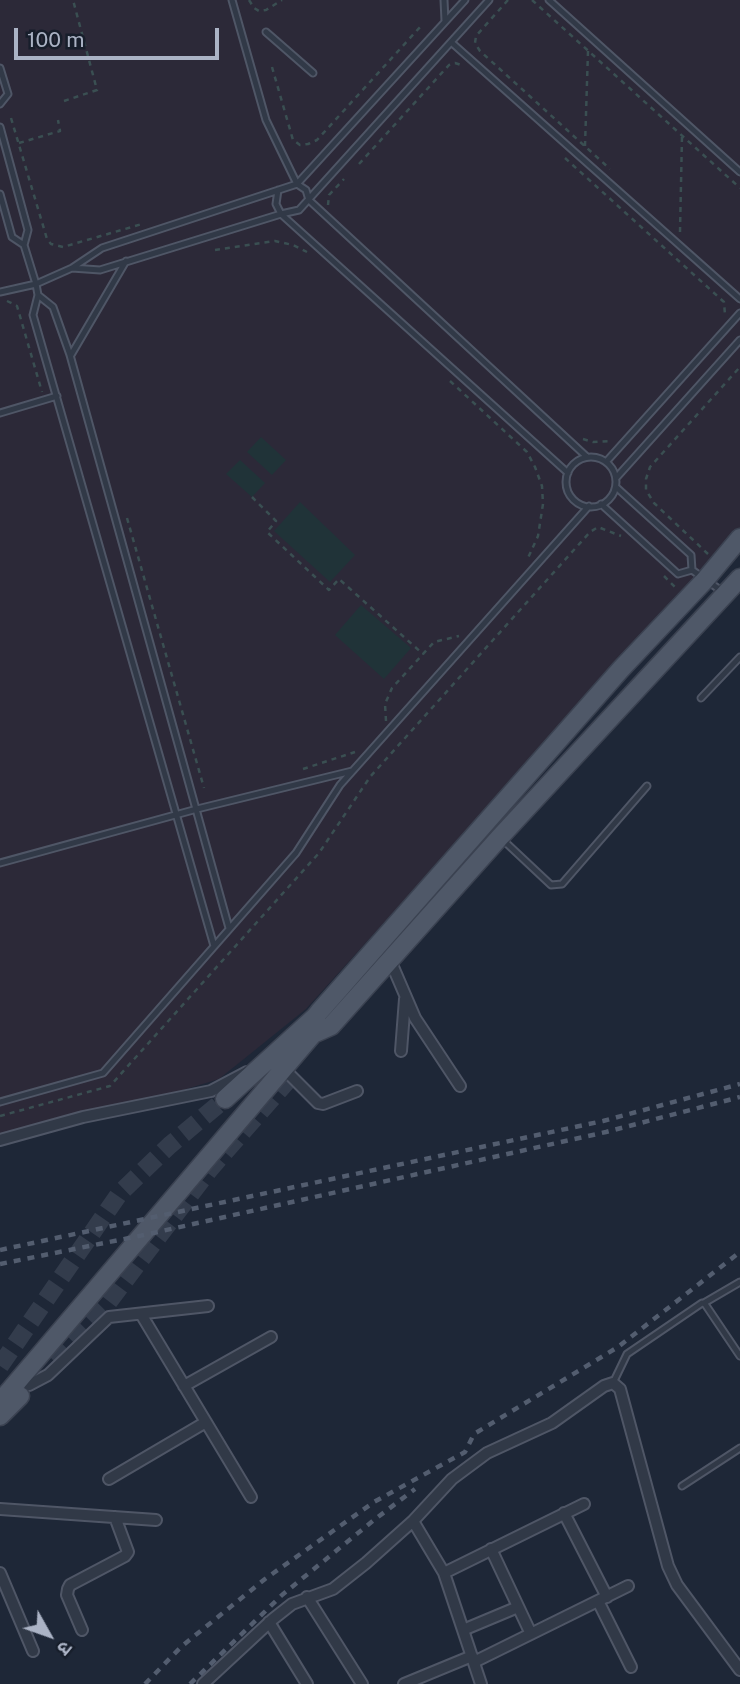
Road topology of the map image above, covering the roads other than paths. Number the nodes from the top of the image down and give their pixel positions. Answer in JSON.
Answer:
{"nodes":[{"id":1,"x":232,"y":0,"type":"edge"},
{"id":2,"x":444,"y":0,"type":"edge"},
{"id":3,"x":465,"y":0,"type":"edge"},
{"id":4,"x":489,"y":0,"type":"edge"},
{"id":5,"x":549,"y":0,"type":"edge"},
{"id":6,"x":445,"y":21,"type":"junction"},
{"id":7,"x":266,"y":32,"type":"dead end"},
{"id":8,"x":451,"y":42,"type":"junction"},
{"id":9,"x":0,"y":68,"type":"edge"},
{"id":10,"x":313,"y":74,"type":"dead end"},
{"id":11,"x":0,"y":104,"type":"edge"},
{"id":12,"x":0,"y":127,"type":"edge"},
{"id":13,"x":740,"y":172,"type":"edge"},
{"id":14,"x":296,"y":184,"type":"junction"},
{"id":15,"x":278,"y":190,"type":"junction"},
{"id":16,"x":0,"y":194,"type":"edge"},
{"id":17,"x":309,"y":200,"type":"junction"},
{"id":18,"x":281,"y":214,"type":"junction"},
{"id":19,"x":24,"y":245,"type":"junction"},
{"id":20,"x":126,"y":261,"type":"junction"},
{"id":21,"x":72,"y":268,"type":"junction"},
{"id":22,"x":36,"y":284,"type":"junction"},
{"id":23,"x":0,"y":292,"type":"edge"},
{"id":24,"x":38,"y":295,"type":"junction"},
{"id":25,"x":740,"y":299,"type":"edge"},
{"id":26,"x":740,"y":313,"type":"edge"},
{"id":27,"x":740,"y":340,"type":"edge"},
{"id":28,"x":70,"y":355,"type":"junction"},
{"id":29,"x":57,"y":396,"type":"junction"},
{"id":30,"x":0,"y":413,"type":"edge"},
{"id":31,"x":587,"y":457,"type":"junction"},
{"id":32,"x":606,"y":462,"type":"junction"},
{"id":33,"x":568,"y":473,"type":"junction"},
{"id":34,"x":616,"y":478,"type":"junction"},
{"id":35,"x":616,"y":487,"type":"junction"},
{"id":36,"x":601,"y":504,"type":"junction"},
{"id":37,"x":589,"y":506,"type":"junction"},
{"id":38,"x":740,"y":538,"type":"edge"},
{"id":39,"x":698,"y":575,"type":"junction"},
{"id":40,"x":736,"y":583,"type":"edge"},
{"id":41,"x":740,"y":657,"type":"edge"},
{"id":42,"x":621,"y":669,"type":"junction"},
{"id":43,"x":639,"y":687,"type":"junction"},
{"id":44,"x":701,"y":698,"type":"dead end"},
{"id":45,"x":352,"y":771,"type":"junction"},
{"id":46,"x":647,"y":786,"type":"dead end"},
{"id":47,"x":197,"y":809,"type":"junction"},
{"id":48,"x":177,"y":816,"type":"junction"},
{"id":49,"x":499,"y":837,"type":"junction"},
{"id":50,"x":0,"y":863,"type":"edge"},
{"id":51,"x":229,"y":928,"type":"junction"},
{"id":52,"x":214,"y":946,"type":"junction"},
{"id":53,"x":390,"y":960,"type":"junction"},
{"id":54,"x":405,"y":996,"type":"junction"},
{"id":55,"x":319,"y":1026,"type":"junction"},
{"id":56,"x":401,"y":1051,"type":"dead end"},
{"id":57,"x":268,"y":1060,"type":"junction"},
{"id":58,"x":288,"y":1074,"type":"junction"},
{"id":59,"x":460,"y":1086,"type":"dead end"},
{"id":60,"x":356,"y":1091,"type":"dead end"},
{"id":61,"x":225,"y":1099,"type":"tunnel mouth"},
{"id":62,"x":0,"y":1102,"type":"edge"},
{"id":63,"x":0,"y":1140,"type":"edge"},
{"id":64,"x":740,"y":1282,"type":"edge"},
{"id":65,"x":704,"y":1303,"type":"junction"},
{"id":66,"x":208,"y":1306,"type":"dead end"},
{"id":67,"x":141,"y":1314,"type":"junction"},
{"id":68,"x":271,"y":1337,"type":"dead end"},
{"id":69,"x":740,"y":1356,"type":"edge"},
{"id":70,"x":52,"y":1359,"type":"tunnel mouth"},
{"id":71,"x":613,"y":1383,"type":"junction"},
{"id":72,"x":29,"y":1385,"type":"junction"},
{"id":73,"x":184,"y":1386,"type":"junction"},
{"id":74,"x":0,"y":1402,"type":"edge"},
{"id":75,"x":0,"y":1416,"type":"edge"},
{"id":76,"x":206,"y":1422,"type":"junction"},
{"id":77,"x":740,"y":1448,"type":"edge"},
{"id":78,"x":109,"y":1479,"type":"dead end"},
{"id":79,"x":682,"y":1486,"type":"dead end"},
{"id":80,"x":251,"y":1497,"type":"dead end"},
{"id":81,"x":584,"y":1504,"type":"dead end"},
{"id":82,"x":0,"y":1509,"type":"edge"},
{"id":83,"x":564,"y":1513,"type":"junction"},
{"id":84,"x":115,"y":1517,"type":"junction"},
{"id":85,"x":156,"y":1520,"type":"dead end"},
{"id":86,"x":413,"y":1521,"type":"junction"},
{"id":87,"x":491,"y":1549,"type":"junction"},
{"id":88,"x":0,"y":1573,"type":"edge"},
{"id":89,"x":444,"y":1573,"type":"junction"},
{"id":90,"x":628,"y":1586,"type":"dead end"},
{"id":91,"x":307,"y":1597,"type":"junction"},
{"id":92,"x":602,"y":1599,"type":"junction"},
{"id":93,"x":518,"y":1607,"type":"junction"},
{"id":94,"x":269,"y":1622,"type":"junction"},
{"id":95,"x":82,"y":1630,"type":"dead end"},
{"id":96,"x":463,"y":1630,"type":"junction"},
{"id":97,"x":531,"y":1634,"type":"junction"},
{"id":98,"x":33,"y":1651,"type":"dead end"},
{"id":99,"x":473,"y":1659,"type":"junction"},
{"id":100,"x":631,"y":1667,"type":"dead end"},
{"id":101,"x":740,"y":1670,"type":"edge"},
{"id":102,"x":203,"y":1684,"type":"edge"},
{"id":103,"x":307,"y":1684,"type":"edge"},
{"id":104,"x":362,"y":1684,"type":"edge"},
{"id":105,"x":404,"y":1684,"type":"edge"},
{"id":106,"x":481,"y":1684,"type":"edge"}],
"edges":[{"from":1,"to":14,"type":"lane"},
{"from":2,"to":6,"type":"lane"},
{"from":3,"to":6,"type":"lane"},
{"from":4,"to":8,"type":"lane"},
{"from":5,"to":13,"type":"lane"},
{"from":6,"to":14,"type":"lane"},
{"from":7,"to":10,"type":"lane"},
{"from":8,"to":17,"type":"lane"},
{"from":8,"to":25,"type":"lane"},
{"from":9,"to":11,"type":"lane"},
{"from":12,"to":19,"type":"lane"},
{"from":14,"to":15,"type":"lane"},
{"from":14,"to":17,"type":"lane"},
{"from":15,"to":18,"type":"lane"},
{"from":15,"to":21,"type":"lane"},
{"from":16,"to":19,"type":"lane"},
{"from":17,"to":18,"type":"lane"},
{"from":17,"to":31,"type":"lane"},
{"from":18,"to":20,"type":"lane"},
{"from":18,"to":33,"type":"lane"},
{"from":19,"to":22,"type":"lane"},
{"from":20,"to":21,"type":"lane"},
{"from":20,"to":28,"type":"lane"},
{"from":21,"to":22,"type":"lane"},
{"from":22,"to":23,"type":"lane"},
{"from":22,"to":24,"type":"lane"},
{"from":24,"to":28,"type":"lane"},
{"from":24,"to":29,"type":"lane"},
{"from":26,"to":32,"type":"lane"},
{"from":27,"to":34,"type":"lane"},
{"from":28,"to":47,"type":"lane"},
{"from":29,"to":30,"type":"lane"},
{"from":29,"to":48,"type":"lane"},
{"from":31,"to":32,"type":"lane"},
{"from":31,"to":33,"type":"lane"},
{"from":32,"to":34,"type":"lane"},
{"from":33,"to":37,"type":"lane"},
{"from":34,"to":35,"type":"lane"},
{"from":35,"to":36,"type":"lane"},
{"from":35,"to":39,"type":"lane"},
{"from":36,"to":37,"type":"lane"},
{"from":36,"to":39,"type":"lane"},
{"from":37,"to":45,"type":"lane"},
{"from":38,"to":39,"type":"main road"},
{"from":39,"to":40,"type":"lane"},
{"from":39,"to":42,"type":"main road"},
{"from":40,"to":43,"type":"main road"},
{"from":41,"to":44,"type":"lane"},
{"from":42,"to":43,"type":"lane"},
{"from":42,"to":55,"type":"main road"},
{"from":43,"to":49,"type":"main road"},
{"from":45,"to":47,"type":"lane"},
{"from":45,"to":51,"type":"lane"},
{"from":46,"to":49,"type":"lane"},
{"from":47,"to":48,"type":"lane"},
{"from":47,"to":51,"type":"lane"},
{"from":48,"to":50,"type":"lane"},
{"from":48,"to":52,"type":"lane"},
{"from":49,"to":53,"type":"main road"},
{"from":51,"to":52,"type":"lane"},
{"from":52,"to":62,"type":"lane"},
{"from":53,"to":54,"type":"street"},
{"from":53,"to":55,"type":"main road"},
{"from":54,"to":56,"type":"street"},
{"from":54,"to":59,"type":"street"},
{"from":55,"to":57,"type":"main road"},
{"from":55,"to":58,"type":"main road"},
{"from":57,"to":61,"type":"main road"},
{"from":57,"to":63,"type":"street"},
{"from":58,"to":60,"type":"street"},
{"from":58,"to":74,"type":"main road"},
{"from":64,"to":65,"type":"lane"},
{"from":65,"to":69,"type":"lane"},
{"from":65,"to":71,"type":"lane"},
{"from":66,"to":67,"type":"street"},
{"from":67,"to":72,"type":"street"},
{"from":67,"to":73,"type":"street"},
{"from":68,"to":73,"type":"street"},
{"from":70,"to":72,"type":"main road"},
{"from":71,"to":86,"type":"street"},
{"from":71,"to":101,"type":"street"},
{"from":72,"to":75,"type":"main road"},
{"from":73,"to":76,"type":"street"},
{"from":76,"to":78,"type":"street"},
{"from":76,"to":80,"type":"street"},
{"from":77,"to":79,"type":"lane"},
{"from":81,"to":83,"type":"street"},
{"from":82,"to":84,"type":"street"},
{"from":83,"to":87,"type":"street"},
{"from":83,"to":92,"type":"street"},
{"from":84,"to":85,"type":"street"},
{"from":84,"to":95,"type":"street"},
{"from":86,"to":89,"type":"street"},
{"from":86,"to":91,"type":"street"},
{"from":87,"to":89,"type":"street"},
{"from":87,"to":93,"type":"street"},
{"from":88,"to":98,"type":"street"},
{"from":89,"to":96,"type":"street"},
{"from":90,"to":92,"type":"street"},
{"from":91,"to":94,"type":"street"},
{"from":91,"to":104,"type":"street"},
{"from":92,"to":97,"type":"street"},
{"from":92,"to":100,"type":"street"},
{"from":93,"to":96,"type":"street"},
{"from":93,"to":97,"type":"street"},
{"from":94,"to":102,"type":"street"},
{"from":94,"to":103,"type":"street"},
{"from":96,"to":99,"type":"street"},
{"from":97,"to":99,"type":"street"},
{"from":99,"to":105,"type":"street"},
{"from":99,"to":106,"type":"street"}]}
